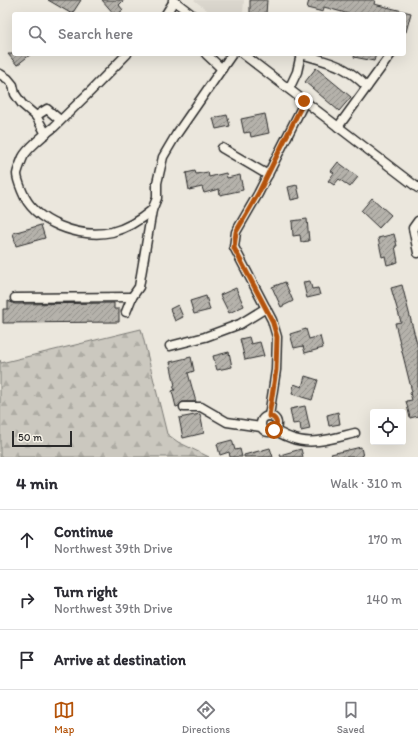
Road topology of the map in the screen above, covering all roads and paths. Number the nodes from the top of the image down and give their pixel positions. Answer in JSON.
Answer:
{"nodes":[{"id":1,"x":173,"y":1,"type":"edge"},
{"id":2,"x":167,"y":12,"type":"edge"},
{"id":3,"x":188,"y":12,"type":"edge"},
{"id":4,"x":125,"y":56,"type":"edge"},
{"id":5,"x":208,"y":56,"type":"edge"},
{"id":6,"x":231,"y":56,"type":"edge"},
{"id":7,"x":246,"y":56,"type":"edge"},
{"id":8,"x":301,"y":56,"type":"edge"},
{"id":9,"x":308,"y":56,"type":"edge"},
{"id":10,"x":390,"y":56,"type":"edge"},
{"id":11,"x":222,"y":69,"type":"junction"},
{"id":12,"x":0,"y":74,"type":"edge"},
{"id":13,"x":367,"y":87,"type":"junction"},
{"id":14,"x":289,"y":89,"type":"junction"},
{"id":15,"x":304,"y":101,"type":"junction"},
{"id":16,"x":36,"y":116,"type":"junction"},
{"id":17,"x":60,"y":120,"type":"junction"},
{"id":18,"x":338,"y":127,"type":"junction"},
{"id":19,"x":46,"y":134,"type":"junction"},
{"id":20,"x":222,"y":148,"type":"dead end"},
{"id":21,"x":268,"y":175,"type":"junction"},
{"id":22,"x":418,"y":188,"type":"edge"},
{"id":23,"x":152,"y":210,"type":"junction"},
{"id":24,"x":418,"y":221,"type":"edge"},
{"id":25,"x":418,"y":253,"type":"edge"},
{"id":26,"x":132,"y":297,"type":"junction"},
{"id":27,"x":15,"y":298,"type":"dead end"},
{"id":28,"x":266,"y":308,"type":"junction"},
{"id":29,"x":126,"y":312,"type":"dead end"},
{"id":30,"x":170,"y":346,"type":"dead end"},
{"id":31,"x":184,"y":407,"type":"dead end"},
{"id":32,"x":269,"y":416,"type":"junction"},
{"id":33,"x":261,"y":427,"type":"junction"},
{"id":34,"x":274,"y":430,"type":"junction"},
{"id":35,"x":355,"y":433,"type":"dead end"}],
"edges":[{"from":1,"to":2,"type":"street"},
{"from":1,"to":3,"type":"street"},
{"from":4,"to":17,"type":"street"},
{"from":5,"to":11,"type":"street"},
{"from":6,"to":11,"type":"street"},
{"from":7,"to":14,"type":"street"},
{"from":8,"to":14,"type":"street"},
{"from":9,"to":13,"type":"street"},
{"from":10,"to":13,"type":"street"},
{"from":11,"to":23,"type":"street"},
{"from":12,"to":16,"type":"street"},
{"from":13,"to":18,"type":"street"},
{"from":14,"to":15,"type":"street"},
{"from":15,"to":18,"type":"street"},
{"from":15,"to":21,"type":"street"},
{"from":16,"to":17,"type":"street"},
{"from":16,"to":19,"type":"street"},
{"from":17,"to":19,"type":"street"},
{"from":18,"to":22,"type":"street"},
{"from":19,"to":23,"type":"street"},
{"from":20,"to":21,"type":"street"},
{"from":21,"to":28,"type":"street"},
{"from":23,"to":26,"type":"street"},
{"from":24,"to":25,"type":"street"},
{"from":26,"to":27,"type":"street"},
{"from":26,"to":29,"type":"street"},
{"from":28,"to":30,"type":"street"},
{"from":28,"to":32,"type":"street"},
{"from":31,"to":33,"type":"street"},
{"from":32,"to":33,"type":"street"},
{"from":32,"to":34,"type":"street"},
{"from":33,"to":34,"type":"street"},
{"from":34,"to":35,"type":"street"}]}
